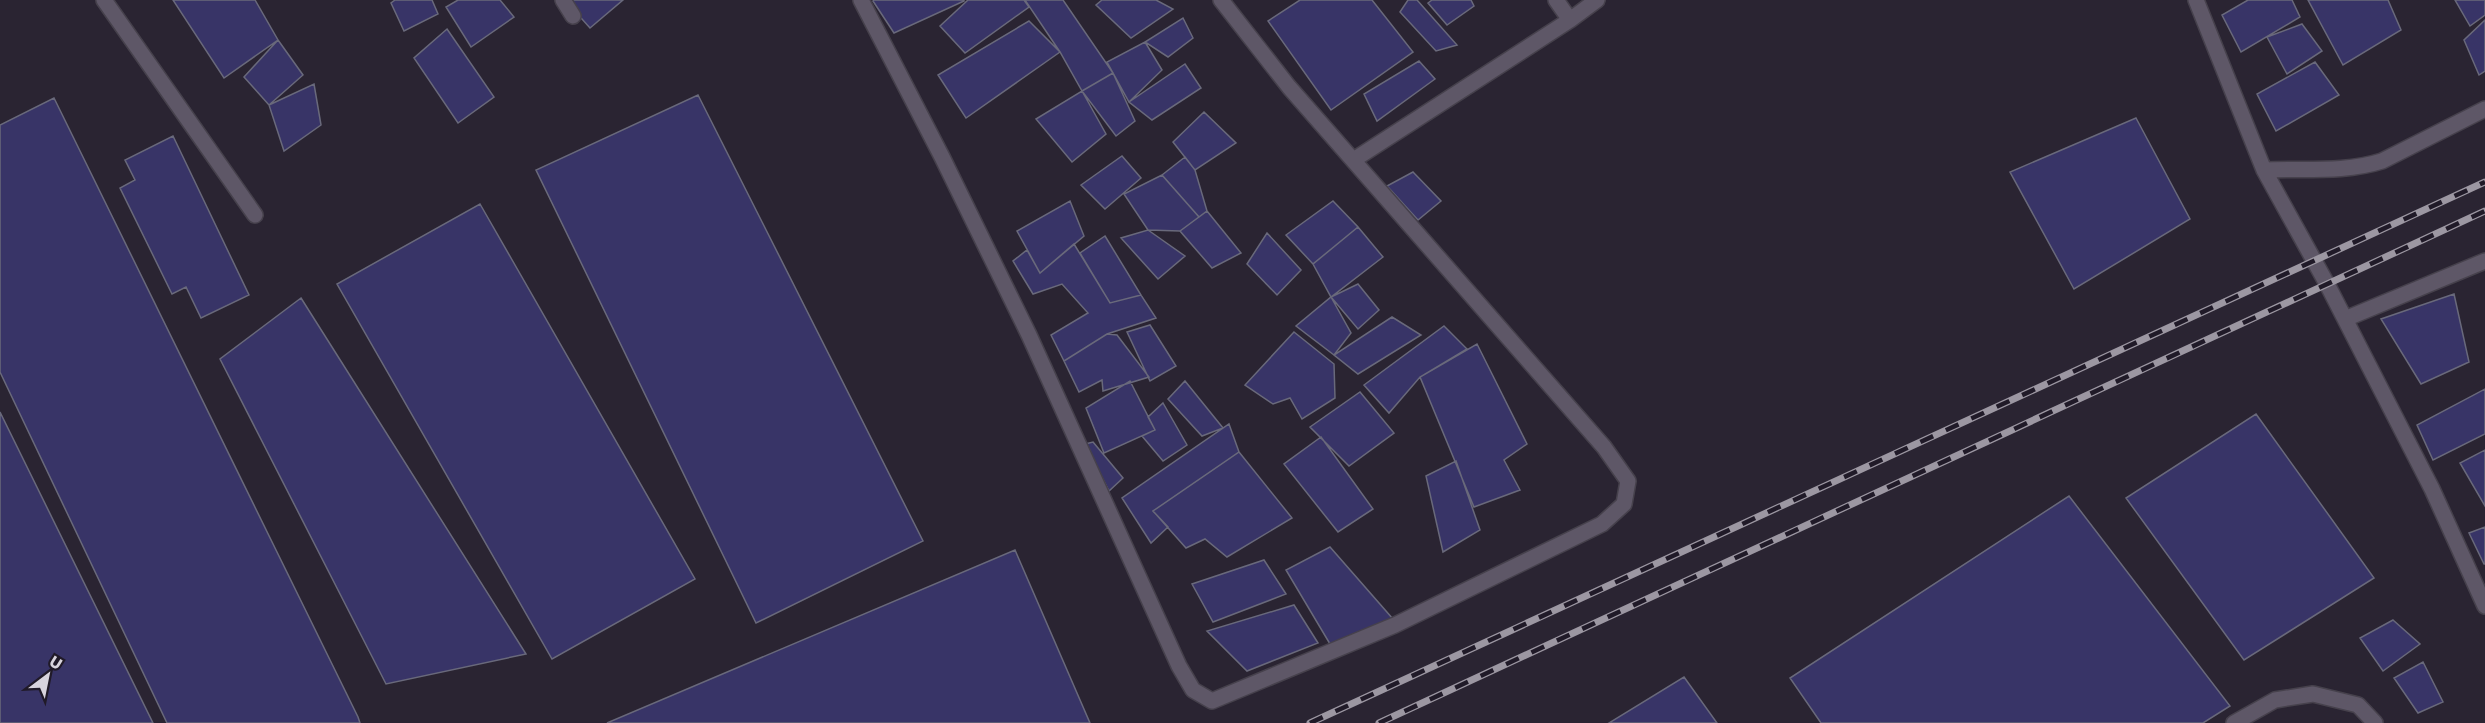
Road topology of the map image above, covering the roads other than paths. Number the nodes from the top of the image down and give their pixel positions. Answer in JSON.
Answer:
{"nodes":[{"id":1,"x":104,"y":0,"type":"edge"},
{"id":2,"x":562,"y":0,"type":"edge"},
{"id":3,"x":861,"y":0,"type":"edge"},
{"id":4,"x":1221,"y":0,"type":"edge"},
{"id":5,"x":1556,"y":0,"type":"edge"},
{"id":6,"x":1597,"y":0,"type":"edge"},
{"id":7,"x":2196,"y":0,"type":"edge"},
{"id":8,"x":573,"y":16,"type":"dead end"},
{"id":9,"x":1570,"y":20,"type":"junction"},
{"id":10,"x":2485,"y":109,"type":"edge"},
{"id":11,"x":1355,"y":159,"type":"junction"},
{"id":12,"x":2265,"y":171,"type":"junction"},
{"id":13,"x":255,"y":215,"type":"dead end"},
{"id":14,"x":2485,"y":261,"type":"edge"},
{"id":15,"x":2345,"y":319,"type":"junction"},
{"id":16,"x":2485,"y":606,"type":"edge"},
{"id":17,"x":2234,"y":723,"type":"edge"},
{"id":18,"x":2374,"y":723,"type":"edge"}],
"edges":[{"from":1,"to":13,"type":"street"},
{"from":2,"to":8,"type":"street"},
{"from":3,"to":11,"type":"street"},
{"from":4,"to":11,"type":"street"},
{"from":5,"to":9,"type":"street"},
{"from":6,"to":9,"type":"street"},
{"from":7,"to":12,"type":"street"},
{"from":9,"to":11,"type":"street"},
{"from":10,"to":12,"type":"street"},
{"from":12,"to":15,"type":"street"},
{"from":14,"to":15,"type":"street"},
{"from":15,"to":16,"type":"street"},
{"from":17,"to":18,"type":"street"}]}
